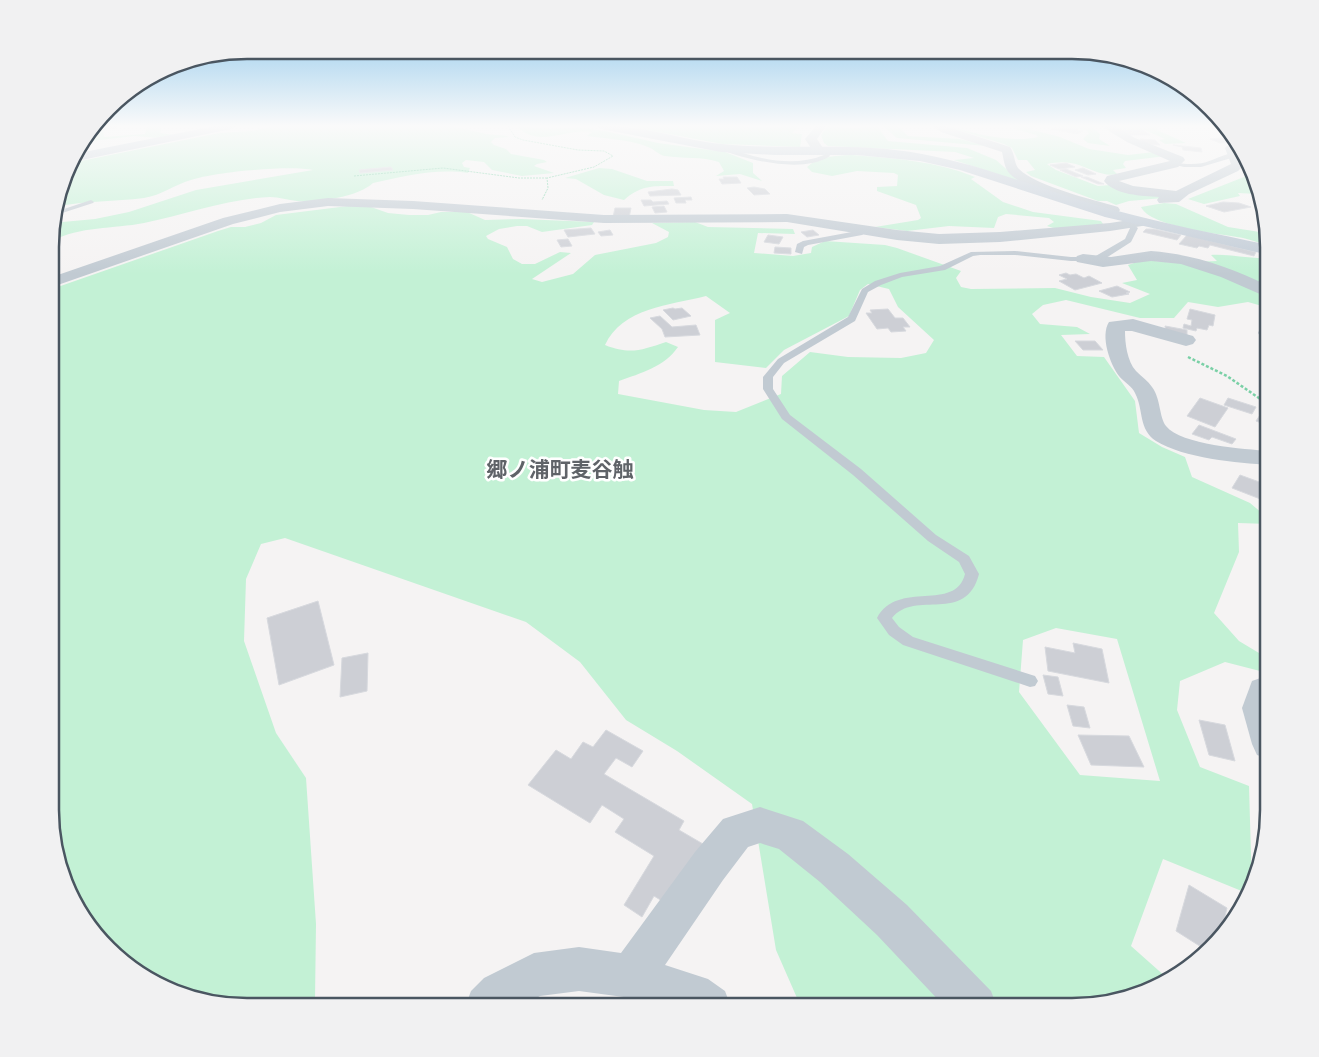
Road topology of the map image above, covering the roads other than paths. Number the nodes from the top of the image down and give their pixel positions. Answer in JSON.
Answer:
{"nodes":[{"id":1,"x":987,"y":175,"type":"edge"},
{"id":2,"x":1021,"y":175,"type":"edge"},
{"id":3,"x":1124,"y":175,"type":"edge"},
{"id":4,"x":1218,"y":175,"type":"edge"},
{"id":5,"x":1180,"y":195,"type":"junction"},
{"id":6,"x":91,"y":202,"type":"dead end"},
{"id":7,"x":62,"y":211,"type":"edge"},
{"id":8,"x":1110,"y":214,"type":"junction"},
{"id":9,"x":1135,"y":222,"type":"junction"},
{"id":10,"x":865,"y":230,"type":"junction"},
{"id":11,"x":1260,"y":248,"type":"edge"},
{"id":12,"x":799,"y":252,"type":"dead end"},
{"id":13,"x":1083,"y":259,"type":"junction"},
{"id":14,"x":74,"y":275,"type":"junction"},
{"id":15,"x":59,"y":276,"type":"edge"},
{"id":16,"x":59,"y":280,"type":"edge"},
{"id":17,"x":1260,"y":289,"type":"edge"},
{"id":18,"x":1184,"y":348,"type":"road end"},
{"id":19,"x":1260,"y":457,"type":"edge"},
{"id":20,"x":1030,"y":681,"type":"dead end"},
{"id":21,"x":631,"y":976,"type":"junction"},
{"id":22,"x":496,"y":998,"type":"edge"},
{"id":23,"x":696,"y":998,"type":"edge"},
{"id":24,"x":966,"y":998,"type":"edge"}],
"edges":[{"from":1,"to":8,"type":"main road"},
{"from":2,"to":8,"type":"street"},
{"from":3,"to":5,"type":"street"},
{"from":4,"to":5,"type":"street"},
{"from":5,"to":9,"type":"street"},
{"from":6,"to":7,"type":"lane"},
{"from":8,"to":9,"type":"main road"},
{"from":9,"to":10,"type":"street"},
{"from":9,"to":11,"type":"main road"},
{"from":9,"to":13,"type":"lane"},
{"from":10,"to":12,"type":"lane"},
{"from":10,"to":14,"type":"street"},
{"from":13,"to":17,"type":"street"},
{"from":13,"to":20,"type":"lane"},
{"from":14,"to":15,"type":"lane"},
{"from":14,"to":16,"type":"street"},
{"from":18,"to":19,"type":"street"},
{"from":21,"to":22,"type":"street"},
{"from":21,"to":23,"type":"street"},
{"from":21,"to":24,"type":"street"}]}
